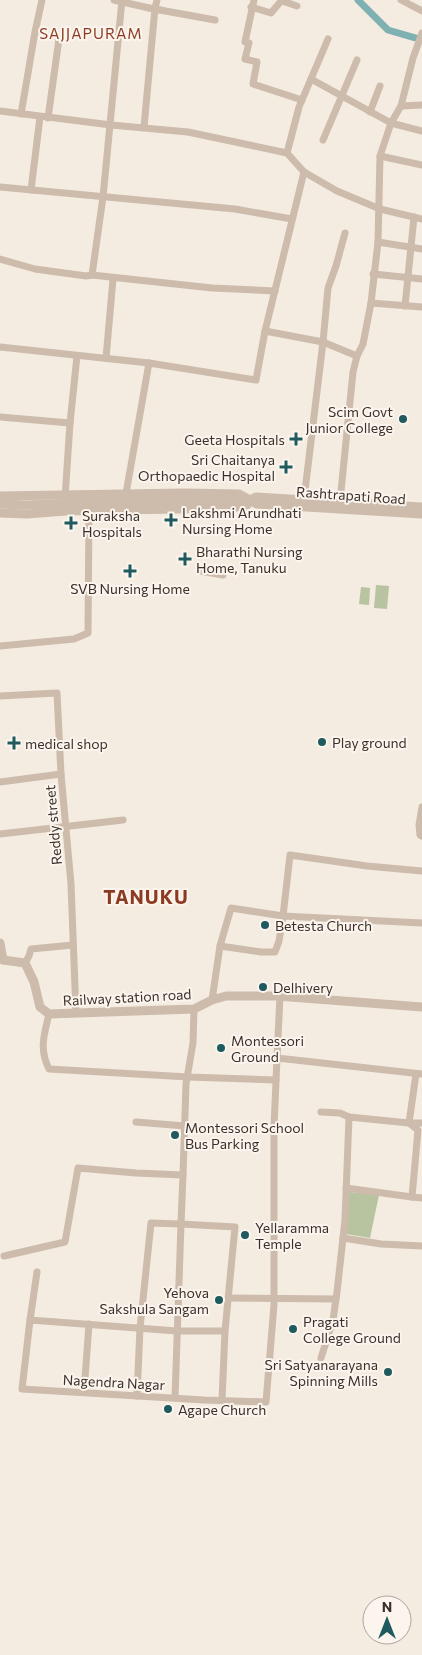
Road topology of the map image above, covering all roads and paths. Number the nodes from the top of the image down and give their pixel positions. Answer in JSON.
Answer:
{"nodes":[{"id":1,"x":42,"y":0,"type":"edge"},
{"id":2,"x":157,"y":0,"type":"edge"},
{"id":3,"x":401,"y":0,"type":"edge"},
{"id":4,"x":119,"y":1,"type":"edge"},
{"id":5,"x":282,"y":1,"type":"edge"},
{"id":6,"x":410,"y":2,"type":"edge"},
{"id":7,"x":253,"y":4,"type":"edge"},
{"id":8,"x":297,"y":6,"type":"dead end"},
{"id":9,"x":422,"y":11,"type":"edge"},
{"id":10,"x":215,"y":20,"type":"dead end"},
{"id":11,"x":422,"y":34,"type":"edge"},
{"id":12,"x":58,"y":39,"type":"dead end"},
{"id":13,"x":328,"y":39,"type":"dead end"},
{"id":14,"x":357,"y":60,"type":"dead end"},
{"id":15,"x":311,"y":78,"type":"junction"},
{"id":16,"x":380,"y":86,"type":"dead end"},
{"id":17,"x":342,"y":96,"type":"junction"},
{"id":18,"x":302,"y":100,"type":"junction"},
{"id":19,"x":422,"y":105,"type":"edge"},
{"id":20,"x":400,"y":106,"type":"junction"},
{"id":21,"x":0,"y":110,"type":"edge"},
{"id":22,"x":370,"y":112,"type":"junction"},
{"id":23,"x":21,"y":114,"type":"junction"},
{"id":24,"x":44,"y":117,"type":"junction"},
{"id":25,"x":391,"y":123,"type":"junction"},
{"id":26,"x":111,"y":125,"type":"junction"},
{"id":27,"x":144,"y":127,"type":"junction"},
{"id":28,"x":422,"y":131,"type":"edge"},
{"id":29,"x":323,"y":140,"type":"dead end"},
{"id":30,"x":287,"y":154,"type":"junction"},
{"id":31,"x":380,"y":156,"type":"junction"},
{"id":32,"x":422,"y":165,"type":"edge"},
{"id":33,"x":304,"y":172,"type":"junction"},
{"id":34,"x":0,"y":186,"type":"edge"},
{"id":35,"x":31,"y":190,"type":"junction"},
{"id":36,"x":103,"y":197,"type":"junction"},
{"id":37,"x":380,"y":209,"type":"junction"},
{"id":38,"x":418,"y":218,"type":"edge"},
{"id":39,"x":292,"y":219,"type":"junction"},
{"id":40,"x":345,"y":233,"type":"dead end"},
{"id":41,"x":378,"y":242,"type":"junction"},
{"id":42,"x":410,"y":248,"type":"junction"},
{"id":43,"x":422,"y":249,"type":"edge"},
{"id":44,"x":0,"y":259,"type":"edge"},
{"id":45,"x":373,"y":274,"type":"junction"},
{"id":46,"x":92,"y":275,"type":"junction"},
{"id":47,"x":408,"y":277,"type":"junction"},
{"id":48,"x":113,"y":279,"type":"junction"},
{"id":49,"x":422,"y":279,"type":"edge"},
{"id":50,"x":275,"y":291,"type":"junction"},
{"id":51,"x":371,"y":303,"type":"junction"},
{"id":52,"x":405,"y":306,"type":"junction"},
{"id":53,"x":422,"y":307,"type":"edge"},
{"id":54,"x":265,"y":331,"type":"junction"},
{"id":55,"x":322,"y":342,"type":"junction"},
{"id":56,"x":0,"y":347,"type":"edge"},
{"id":57,"x":77,"y":356,"type":"junction"},
{"id":58,"x":357,"y":356,"type":"junction"},
{"id":59,"x":106,"y":358,"type":"junction"},
{"id":60,"x":149,"y":363,"type":"junction"},
{"id":61,"x":0,"y":417,"type":"edge"},
{"id":62,"x":70,"y":423,"type":"junction"},
{"id":63,"x":0,"y":496,"type":"edge"},
{"id":64,"x":125,"y":498,"type":"junction"},
{"id":65,"x":65,"y":499,"type":"junction"},
{"id":66,"x":304,"y":499,"type":"junction"},
{"id":67,"x":250,"y":500,"type":"junction"},
{"id":68,"x":340,"y":501,"type":"junction"},
{"id":69,"x":0,"y":504,"type":"edge"},
{"id":70,"x":422,"y":507,"type":"edge"},
{"id":71,"x":89,"y":510,"type":"junction"},
{"id":72,"x":0,"y":513,"type":"edge"},
{"id":73,"x":422,"y":514,"type":"edge"},
{"id":74,"x":200,"y":571,"type":"dead end"},
{"id":75,"x":223,"y":576,"type":"dead end"},
{"id":76,"x":0,"y":646,"type":"edge"},
{"id":77,"x":0,"y":696,"type":"edge"},
{"id":78,"x":61,"y":774,"type":"junction"},
{"id":79,"x":0,"y":782,"type":"edge"},
{"id":80,"x":422,"y":807,"type":"edge"},
{"id":81,"x":123,"y":820,"type":"dead end"},
{"id":82,"x":66,"y":827,"type":"junction"},
{"id":83,"x":0,"y":834,"type":"edge"},
{"id":84,"x":422,"y":836,"type":"edge"},
{"id":85,"x":422,"y":871,"type":"edge"},
{"id":86,"x":283,"y":916,"type":"junction"},
{"id":87,"x":422,"y":923,"type":"edge"},
{"id":88,"x":0,"y":943,"type":"edge"},
{"id":89,"x":73,"y":945,"type":"junction"},
{"id":90,"x":220,"y":946,"type":"junction"},
{"id":91,"x":25,"y":962,"type":"junction"},
{"id":92,"x":280,"y":996,"type":"junction"},
{"id":93,"x":212,"y":1000,"type":"junction"},
{"id":94,"x":422,"y":1006,"type":"edge"},
{"id":95,"x":194,"y":1009,"type":"junction"},
{"id":96,"x":76,"y":1013,"type":"junction"},
{"id":97,"x":48,"y":1014,"type":"junction"},
{"id":98,"x":277,"y":1058,"type":"junction"},
{"id":99,"x":419,"y":1074,"type":"edge"},
{"id":100,"x":188,"y":1077,"type":"junction"},
{"id":101,"x":276,"y":1080,"type":"junction"},
{"id":102,"x":321,"y":1112,"type":"dead end"},
{"id":103,"x":349,"y":1117,"type":"junction"},
{"id":104,"x":136,"y":1122,"type":"dead end"},
{"id":105,"x":409,"y":1123,"type":"junction"},
{"id":106,"x":422,"y":1123,"type":"edge"},
{"id":107,"x":185,"y":1126,"type":"junction"},
{"id":108,"x":418,"y":1168,"type":"edge"},
{"id":109,"x":183,"y":1175,"type":"junction"},
{"id":110,"x":346,"y":1188,"type":"junction"},
{"id":111,"x":412,"y":1197,"type":"junction"},
{"id":112,"x":422,"y":1198,"type":"edge"},
{"id":113,"x":181,"y":1224,"type":"junction"},
{"id":114,"x":343,"y":1238,"type":"junction"},
{"id":115,"x":422,"y":1246,"type":"edge"},
{"id":116,"x":4,"y":1256,"type":"dead end"},
{"id":117,"x":37,"y":1272,"type":"dead end"},
{"id":118,"x":229,"y":1298,"type":"junction"},
{"id":119,"x":274,"y":1298,"type":"junction"},
{"id":120,"x":336,"y":1299,"type":"junction"},
{"id":121,"x":30,"y":1320,"type":"junction"},
{"id":122,"x":89,"y":1324,"type":"junction"},
{"id":123,"x":140,"y":1328,"type":"junction"},
{"id":124,"x":177,"y":1331,"type":"junction"},
{"id":125,"x":225,"y":1331,"type":"junction"},
{"id":126,"x":321,"y":1358,"type":"dead end"},
{"id":127,"x":84,"y":1392,"type":"junction"},
{"id":128,"x":137,"y":1396,"type":"junction"},
{"id":129,"x":175,"y":1398,"type":"junction"},
{"id":130,"x":222,"y":1400,"type":"junction"}],
"edges":[{"from":1,"to":23,"type":"street"},
{"from":2,"to":27,"type":"street"},
{"from":3,"to":6,"type":"street"},
{"from":4,"to":10,"type":"street","bridge":true},
{"from":4,"to":26,"type":"street"},
{"from":5,"to":7,"type":"street"},
{"from":5,"to":8,"type":"street"},
{"from":6,"to":9,"type":"street"},
{"from":7,"to":18,"type":"street"},
{"from":11,"to":20,"type":"street"},
{"from":12,"to":24,"type":"street"},
{"from":13,"to":15,"type":"street"},
{"from":14,"to":17,"type":"street"},
{"from":15,"to":17,"type":"street"},
{"from":15,"to":18,"type":"street"},
{"from":16,"to":22,"type":"street"},
{"from":17,"to":22,"type":"street"},
{"from":17,"to":29,"type":"street"},
{"from":18,"to":30,"type":"street"},
{"from":19,"to":20,"type":"street"},
{"from":20,"to":25,"type":"street"},
{"from":21,"to":23,"type":"street"},
{"from":22,"to":25,"type":"street"},
{"from":23,"to":24,"type":"street"},
{"from":24,"to":26,"type":"street"},
{"from":24,"to":35,"type":"street"},
{"from":25,"to":28,"type":"street"},
{"from":25,"to":31,"type":"street"},
{"from":26,"to":27,"type":"street"},
{"from":26,"to":36,"type":"street"},
{"from":27,"to":30,"type":"street"},
{"from":30,"to":33,"type":"street"},
{"from":31,"to":32,"type":"street"},
{"from":31,"to":37,"type":"street"},
{"from":33,"to":37,"type":"street"},
{"from":33,"to":39,"type":"street"},
{"from":34,"to":35,"type":"street"},
{"from":35,"to":36,"type":"street"},
{"from":36,"to":39,"type":"street"},
{"from":36,"to":46,"type":"street"},
{"from":37,"to":38,"type":"street"},
{"from":37,"to":41,"type":"street"},
{"from":38,"to":42,"type":"street"},
{"from":39,"to":50,"type":"street"},
{"from":40,"to":55,"type":"street"},
{"from":41,"to":42,"type":"street"},
{"from":41,"to":45,"type":"street"},
{"from":42,"to":43,"type":"street"},
{"from":42,"to":47,"type":"street"},
{"from":44,"to":46,"type":"street"},
{"from":45,"to":47,"type":"street"},
{"from":45,"to":51,"type":"street"},
{"from":46,"to":48,"type":"street"},
{"from":47,"to":49,"type":"street"},
{"from":47,"to":52,"type":"street"},
{"from":48,"to":50,"type":"street"},
{"from":48,"to":59,"type":"street"},
{"from":50,"to":54,"type":"street"},
{"from":51,"to":52,"type":"street"},
{"from":51,"to":58,"type":"street"},
{"from":52,"to":53,"type":"street"},
{"from":54,"to":55,"type":"street"},
{"from":54,"to":60,"type":"street"},
{"from":55,"to":58,"type":"street"},
{"from":55,"to":66,"type":"street"},
{"from":56,"to":57,"type":"street"},
{"from":57,"to":59,"type":"street"},
{"from":57,"to":62,"type":"street"},
{"from":58,"to":68,"type":"street"},
{"from":59,"to":60,"type":"street"},
{"from":60,"to":64,"type":"street"},
{"from":61,"to":62,"type":"street"},
{"from":62,"to":65,"type":"street"},
{"from":63,"to":65,"type":"street"},
{"from":64,"to":65,"type":"street","name":"Rashtrapati Road"},
{"from":64,"to":67,"type":"street","name":"Rashtrapati Road"},
{"from":65,"to":69,"type":"street"},
{"from":66,"to":67,"type":"street","name":"Rashtrapati Road"},
{"from":66,"to":68,"type":"street","name":"Rashtrapati Road"},
{"from":67,"to":71,"type":"street"},
{"from":67,"to":73,"type":"street","name":"Rashtrapati Road"},
{"from":68,"to":70,"type":"street","name":"Rashtrapati Road"},
{"from":71,"to":72,"type":"street"},
{"from":71,"to":76,"type":"street"},
{"from":74,"to":75,"type":"street"},
{"from":77,"to":78,"type":"street","name":"Reddy street"},
{"from":78,"to":79,"type":"street"},
{"from":78,"to":82,"type":"street","name":"Reddy street"},
{"from":80,"to":84,"type":"street"},
{"from":81,"to":82,"type":"street"},
{"from":82,"to":83,"type":"street"},
{"from":82,"to":89,"type":"street","name":"Reddy street"},
{"from":85,"to":86,"type":"street"},
{"from":86,"to":87,"type":"street"},
{"from":86,"to":90,"type":"street"},
{"from":86,"to":90,"type":"street"},
{"from":88,"to":91,"type":"street"},
{"from":89,"to":91,"type":"street"},
{"from":89,"to":96,"type":"street","name":"Reddy street"},
{"from":90,"to":93,"type":"street"},
{"from":91,"to":97,"type":"street","name":"Railway station road"},
{"from":92,"to":93,"type":"street","name":"Railway station road"},
{"from":92,"to":94,"type":"street","name":"Railway station road"},
{"from":92,"to":98,"type":"street"},
{"from":93,"to":95,"type":"street","name":"Railway station road"},
{"from":95,"to":96,"type":"street","name":"Railway station road"},
{"from":95,"to":100,"type":"street"},
{"from":96,"to":97,"type":"street","name":"Railway station road"},
{"from":97,"to":100,"type":"street"},
{"from":98,"to":99,"type":"street"},
{"from":98,"to":101,"type":"street"},
{"from":99,"to":105,"type":"street"},
{"from":100,"to":101,"type":"street"},
{"from":100,"to":107,"type":"street"},
{"from":101,"to":119,"type":"street"},
{"from":102,"to":103,"type":"street"},
{"from":103,"to":105,"type":"street"},
{"from":103,"to":110,"type":"street"},
{"from":104,"to":107,"type":"street"},
{"from":105,"to":106,"type":"street"},
{"from":105,"to":108,"type":"street"},
{"from":107,"to":109,"type":"street"},
{"from":108,"to":111,"type":"street"},
{"from":109,"to":113,"type":"street"},
{"from":109,"to":116,"type":"street"},
{"from":110,"to":111,"type":"street"},
{"from":110,"to":114,"type":"street"},
{"from":111,"to":112,"type":"street"},
{"from":113,"to":118,"type":"street"},
{"from":113,"to":123,"type":"street"},
{"from":113,"to":124,"type":"street"},
{"from":114,"to":115,"type":"street"},
{"from":114,"to":120,"type":"street"},
{"from":117,"to":121,"type":"street"},
{"from":118,"to":119,"type":"street"},
{"from":118,"to":125,"type":"street"},
{"from":119,"to":120,"type":"street"},
{"from":119,"to":130,"type":"street","name":"Nagendra Nagar"},
{"from":120,"to":126,"type":"street"},
{"from":121,"to":122,"type":"street"},
{"from":121,"to":127,"type":"street","name":"Nagendra Nagar"},
{"from":122,"to":123,"type":"street"},
{"from":122,"to":127,"type":"street"},
{"from":123,"to":124,"type":"street"},
{"from":123,"to":128,"type":"street"},
{"from":124,"to":125,"type":"street"},
{"from":124,"to":129,"type":"street"},
{"from":125,"to":130,"type":"street"},
{"from":127,"to":128,"type":"street","name":"Nagendra Nagar"},
{"from":128,"to":129,"type":"street","name":"Nagendra Nagar"},
{"from":129,"to":130,"type":"street","name":"Nagendra Nagar"}]}
